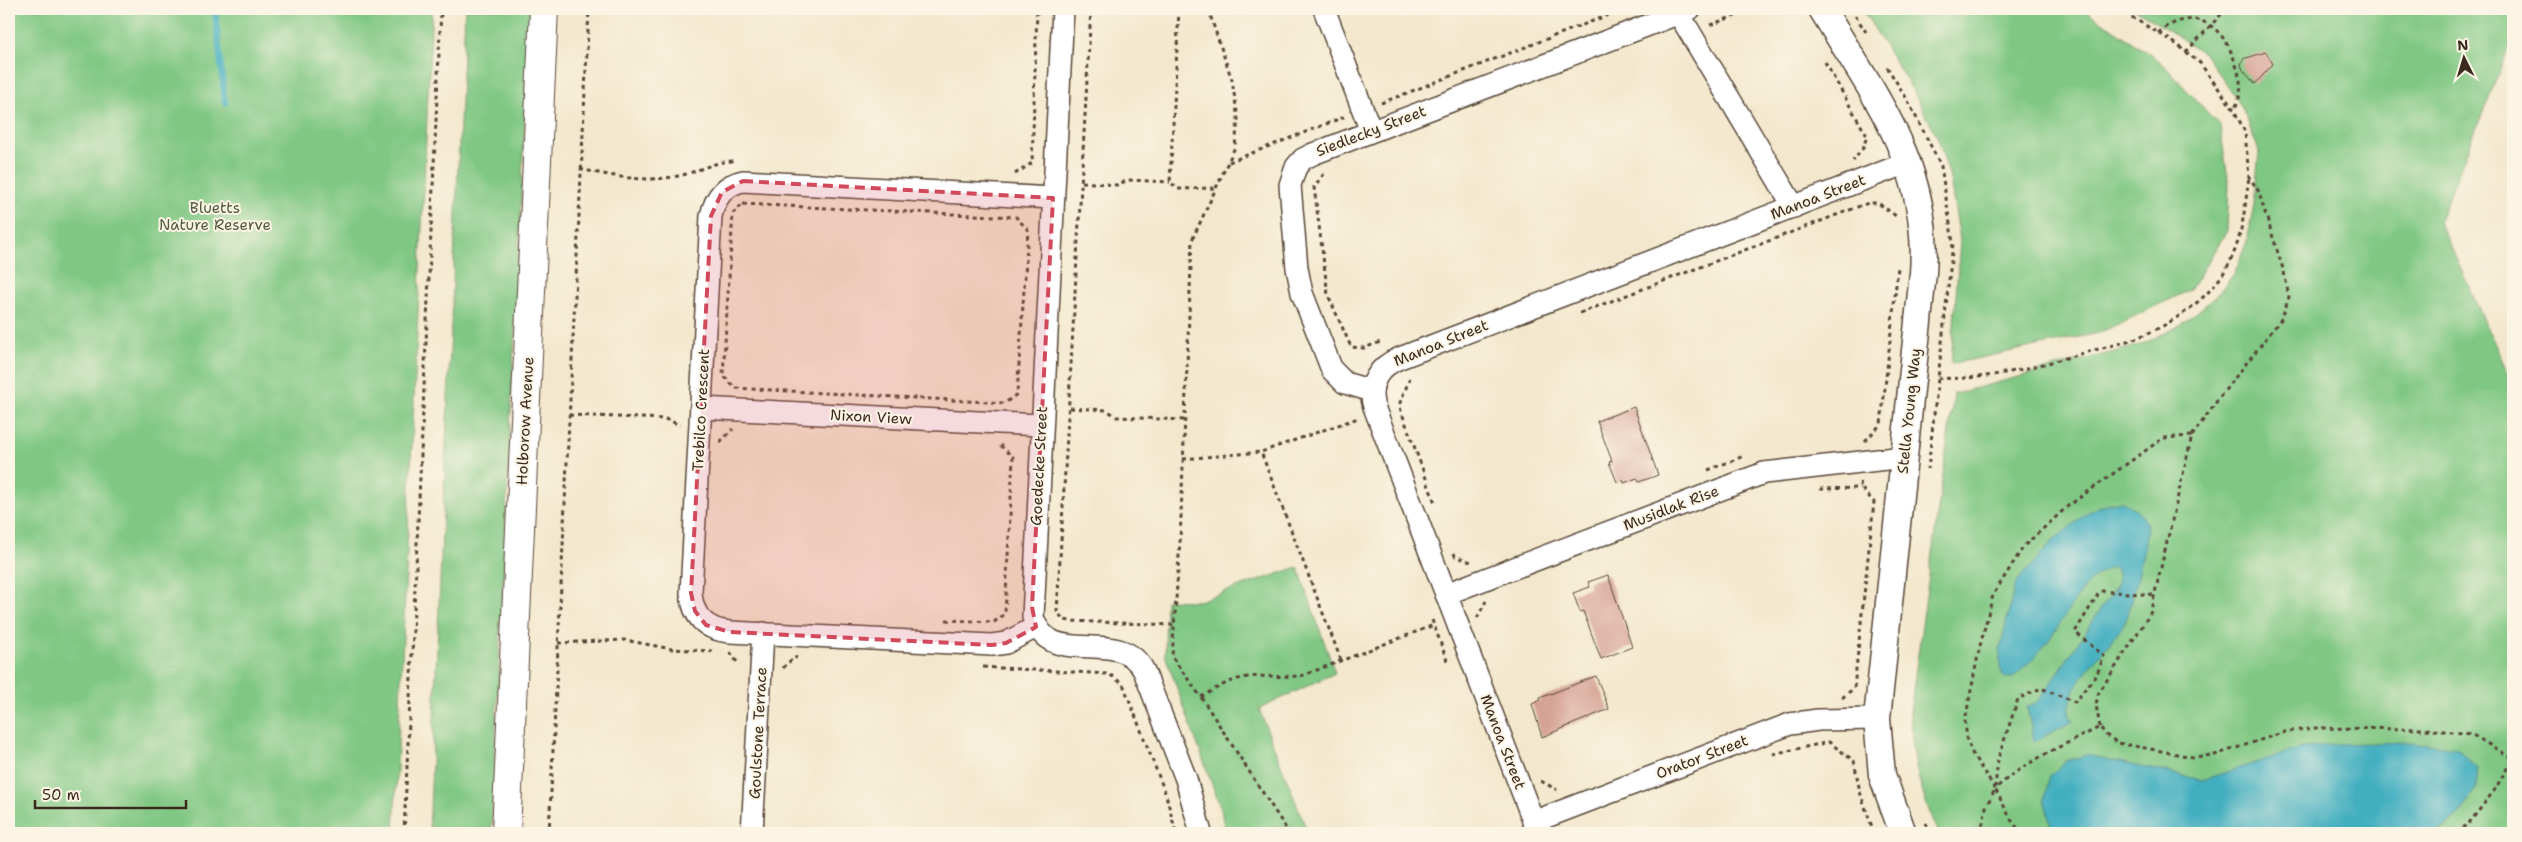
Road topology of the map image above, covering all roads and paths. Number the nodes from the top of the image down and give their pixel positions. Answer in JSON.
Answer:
{"nodes":[{"id":1,"x":441,"y":9,"type":"edge"},
{"id":2,"x":544,"y":9,"type":"edge"},
{"id":3,"x":589,"y":9,"type":"edge"},
{"id":4,"x":1037,"y":9,"type":"edge"},
{"id":5,"x":1063,"y":9,"type":"edge"},
{"id":6,"x":1091,"y":9,"type":"edge"},
{"id":7,"x":1179,"y":9,"type":"edge"},
{"id":8,"x":1208,"y":9,"type":"edge"},
{"id":9,"x":1624,"y":9,"type":"edge"},
{"id":10,"x":1754,"y":9,"type":"edge"},
{"id":11,"x":1790,"y":9,"type":"edge"},
{"id":12,"x":2118,"y":9,"type":"edge"},
{"id":13,"x":2226,"y":9,"type":"edge"},
{"id":14,"x":1330,"y":10,"type":"edge"},
{"id":15,"x":1681,"y":10,"type":"edge"},
{"id":16,"x":1812,"y":14,"type":"edge"},
{"id":17,"x":2210,"y":25,"type":"junction"},
{"id":18,"x":1690,"y":33,"type":"junction"},
{"id":19,"x":2158,"y":33,"type":"junction"},
{"id":20,"x":2186,"y":52,"type":"junction"},
{"id":21,"x":1820,"y":53,"type":"dead end"},
{"id":22,"x":1363,"y":110,"type":"junction"},
{"id":23,"x":2234,"y":110,"type":"junction"},
{"id":24,"x":1371,"y":131,"type":"junction"},
{"id":25,"x":738,"y":161,"type":"dead end"},
{"id":26,"x":1228,"y":162,"type":"junction"},
{"id":27,"x":1853,"y":162,"type":"dead end"},
{"id":28,"x":1909,"y":162,"type":"junction"},
{"id":29,"x":580,"y":169,"type":"junction"},
{"id":30,"x":1332,"y":170,"type":"dead end"},
{"id":31,"x":1006,"y":174,"type":"dead end"},
{"id":32,"x":2250,"y":176,"type":"junction"},
{"id":33,"x":1082,"y":182,"type":"junction"},
{"id":34,"x":1170,"y":182,"type":"junction"},
{"id":35,"x":1216,"y":188,"type":"junction"},
{"id":36,"x":1053,"y":198,"type":"junction"},
{"id":37,"x":1868,"y":203,"type":"dead end"},
{"id":38,"x":743,"y":204,"type":"joint"},
{"id":39,"x":1794,"y":207,"type":"junction"},
{"id":40,"x":1574,"y":315,"type":"dead end"},
{"id":41,"x":1364,"y":348,"type":"dead end"},
{"id":42,"x":1418,"y":375,"type":"dead end"},
{"id":43,"x":1913,"y":375,"type":"junction"},
{"id":44,"x":1938,"y":378,"type":"junction"},
{"id":45,"x":1372,"y":391,"type":"junction"},
{"id":46,"x":701,"y":408,"type":"junction"},
{"id":47,"x":1070,"y":408,"type":"junction"},
{"id":48,"x":569,"y":415,"type":"junction"},
{"id":49,"x":1358,"y":418,"type":"dead end"},
{"id":50,"x":1186,"y":420,"type":"junction"},
{"id":51,"x":1041,"y":425,"type":"junction"},
{"id":52,"x":700,"y":430,"type":"junction"},
{"id":53,"x":732,"y":431,"type":"junction"},
{"id":54,"x":742,"y":432,"type":"dead end"},
{"id":55,"x":2192,"y":436,"type":"junction"},
{"id":56,"x":992,"y":445,"type":"dead end"},
{"id":57,"x":718,"y":452,"type":"dead end"},
{"id":58,"x":1261,"y":452,"type":"junction"},
{"id":59,"x":1750,"y":455,"type":"dead end"},
{"id":60,"x":1904,"y":458,"type":"junction"},
{"id":61,"x":1183,"y":459,"type":"junction"},
{"id":62,"x":1705,"y":471,"type":"dead end"},
{"id":63,"x":1927,"y":475,"type":"dead end"},
{"id":64,"x":1861,"y":488,"type":"dead end"},
{"id":65,"x":1818,"y":490,"type":"dead end"},
{"id":66,"x":1438,"y":511,"type":"dead end"},
{"id":67,"x":1451,"y":547,"type":"dead end"},
{"id":68,"x":1479,"y":559,"type":"dead end"},
{"id":69,"x":1446,"y":594,"type":"junction"},
{"id":70,"x":2155,"y":595,"type":"junction"},
{"id":71,"x":1495,"y":598,"type":"dead end"},
{"id":72,"x":1477,"y":619,"type":"dead end"},
{"id":73,"x":939,"y":620,"type":"dead end"},
{"id":74,"x":1174,"y":625,"type":"junction"},
{"id":75,"x":1434,"y":625,"type":"dead end"},
{"id":76,"x":1036,"y":627,"type":"junction"},
{"id":77,"x":763,"y":633,"type":"junction"},
{"id":78,"x":558,"y":643,"type":"junction"},
{"id":79,"x":720,"y":651,"type":"dead end"},
{"id":80,"x":729,"y":651,"type":"dead end"},
{"id":81,"x":794,"y":658,"type":"dead end"},
{"id":82,"x":804,"y":658,"type":"dead end"},
{"id":83,"x":1341,"y":660,"type":"junction"},
{"id":84,"x":976,"y":667,"type":"dead end"},
{"id":85,"x":739,"y":674,"type":"dead end"},
{"id":86,"x":1200,"y":696,"type":"junction"},
{"id":87,"x":1877,"y":719,"type":"junction"},
{"id":88,"x":2100,"y":727,"type":"junction"},
{"id":89,"x":1809,"y":746,"type":"dead end"},
{"id":90,"x":2513,"y":758,"type":"edge"},
{"id":91,"x":1538,"y":774,"type":"dead end"},
{"id":92,"x":1566,"y":786,"type":"dead end"},
{"id":93,"x":1995,"y":789,"type":"junction"},
{"id":94,"x":1924,"y":818,"type":"dead end"},
{"id":95,"x":1535,"y":827,"type":"edge"},
{"id":96,"x":404,"y":833,"type":"edge"},
{"id":97,"x":506,"y":833,"type":"edge"},
{"id":98,"x":549,"y":833,"type":"edge"},
{"id":99,"x":752,"y":833,"type":"edge"},
{"id":100,"x":1176,"y":833,"type":"edge"},
{"id":101,"x":1200,"y":833,"type":"edge"},
{"id":102,"x":1289,"y":833,"type":"edge"},
{"id":103,"x":1874,"y":833,"type":"edge"},
{"id":104,"x":1903,"y":833,"type":"edge"},
{"id":105,"x":1930,"y":833,"type":"edge"},
{"id":106,"x":1982,"y":833,"type":"edge"},
{"id":107,"x":2021,"y":833,"type":"edge"},
{"id":108,"x":2456,"y":833,"type":"edge"}],
"edges":[{"from":1,"to":96,"type":"path"},
{"from":2,"to":97,"type":"main road","name":"Holborow Avenue"},
{"from":3,"to":29,"type":"path"},
{"from":4,"to":31,"type":"path"},
{"from":5,"to":36,"type":"street","name":"Goedecke Street"},
{"from":6,"to":33,"type":"path"},
{"from":7,"to":34,"type":"path"},
{"from":8,"to":26,"type":"path"},
{"from":9,"to":22,"type":"path"},
{"from":10,"to":18,"type":"path"},
{"from":11,"to":16,"type":"path"},
{"from":12,"to":19,"type":"path"},
{"from":13,"to":17,"type":"path"},
{"from":14,"to":22,"type":"street"},
{"from":15,"to":18,"type":"street"},
{"from":15,"to":24,"type":"street","name":"Siedlecky Street"},
{"from":16,"to":28,"type":"street","name":"Stella Young Way"},
{"from":17,"to":19,"type":"path"},
{"from":17,"to":20,"type":"path"},
{"from":17,"to":23,"type":"path"},
{"from":18,"to":39,"type":"street"},
{"from":19,"to":20,"type":"path"},
{"from":20,"to":23,"type":"path"},
{"from":21,"to":27,"type":"path"},
{"from":22,"to":24,"type":"street"},
{"from":22,"to":26,"type":"path"},
{"from":23,"to":32,"type":"path"},
{"from":24,"to":45,"type":"street","name":"Siedlecky Street"},
{"from":25,"to":29,"type":"path"},
{"from":26,"to":35,"type":"path"},
{"from":28,"to":39,"type":"street","name":"Manoa Street"},
{"from":28,"to":43,"type":"street","name":"Stella Young Way"},
{"from":29,"to":48,"type":"path"},
{"from":30,"to":41,"type":"path"},
{"from":32,"to":44,"type":"path"},
{"from":32,"to":55,"type":"path"},
{"from":33,"to":34,"type":"path"},
{"from":33,"to":47,"type":"path"},
{"from":34,"to":35,"type":"path"},
{"from":35,"to":50,"type":"path"},
{"from":36,"to":46,"type":"street","name":"Trebilco Crescent"},
{"from":36,"to":51,"type":"street","name":"Goedecke Street"},
{"from":37,"to":40,"type":"path"},
{"from":38,"to":38,"type":"path"},
{"from":39,"to":45,"type":"street","name":"Manoa Street"},
{"from":42,"to":66,"type":"path"},
{"from":43,"to":44,"type":"path"},
{"from":43,"to":60,"type":"street","name":"Stella Young Way"},
{"from":44,"to":63,"type":"path"},
{"from":45,"to":69,"type":"street","name":"Manoa Street"},
{"from":46,"to":51,"type":"street","name":"Nixon View"},
{"from":46,"to":52,"type":"street","name":"Trebilco Crescent"},
{"from":47,"to":50,"type":"path"},
{"from":47,"to":74,"type":"path"},
{"from":48,"to":52,"type":"path"},
{"from":48,"to":78,"type":"path"},
{"from":49,"to":58,"type":"path"},
{"from":50,"to":61,"type":"path"},
{"from":51,"to":76,"type":"street","name":"Goedecke Street"},
{"from":52,"to":53,"type":"path"},
{"from":52,"to":77,"type":"street","name":"Trebilco Crescent"},
{"from":53,"to":54,"type":"path"},
{"from":53,"to":57,"type":"path"},
{"from":55,"to":70,"type":"path"},
{"from":55,"to":93,"type":"path"},
{"from":56,"to":73,"type":"path"},
{"from":58,"to":61,"type":"path"},
{"from":58,"to":83,"type":"path"},
{"from":59,"to":62,"type":"path"},
{"from":60,"to":69,"type":"street","name":"Musidlak Rise"},
{"from":60,"to":87,"type":"street","name":"Stella Young Way"},
{"from":61,"to":74,"type":"path"},
{"from":64,"to":65,"type":"path"},
{"from":67,"to":68,"type":"path"},
{"from":69,"to":95,"type":"street","name":"Manoa Street"},
{"from":70,"to":88,"type":"path"},
{"from":70,"to":93,"type":"path"},
{"from":71,"to":72,"type":"path"},
{"from":74,"to":86,"type":"path"},
{"from":75,"to":83,"type":"path"},
{"from":76,"to":77,"type":"street","name":"Trebilco Crescent"},
{"from":76,"to":101,"type":"street"},
{"from":77,"to":99,"type":"street","name":"Goulstone Terrace"},
{"from":78,"to":79,"type":"path"},
{"from":78,"to":98,"type":"path"},
{"from":80,"to":85,"type":"path"},
{"from":81,"to":82,"type":"path"},
{"from":83,"to":86,"type":"path"},
{"from":84,"to":100,"type":"path"},
{"from":86,"to":102,"type":"path"},
{"from":87,"to":95,"type":"street","name":"Orator Street"},
{"from":87,"to":104,"type":"street","name":"Stella Young Way"},
{"from":88,"to":90,"type":"path"},
{"from":88,"to":93,"type":"path"},
{"from":89,"to":103,"type":"path"},
{"from":90,"to":108,"type":"path"},
{"from":91,"to":92,"type":"path"},
{"from":93,"to":106,"type":"path"},
{"from":93,"to":107,"type":"path"},
{"from":94,"to":105,"type":"path"}]}
